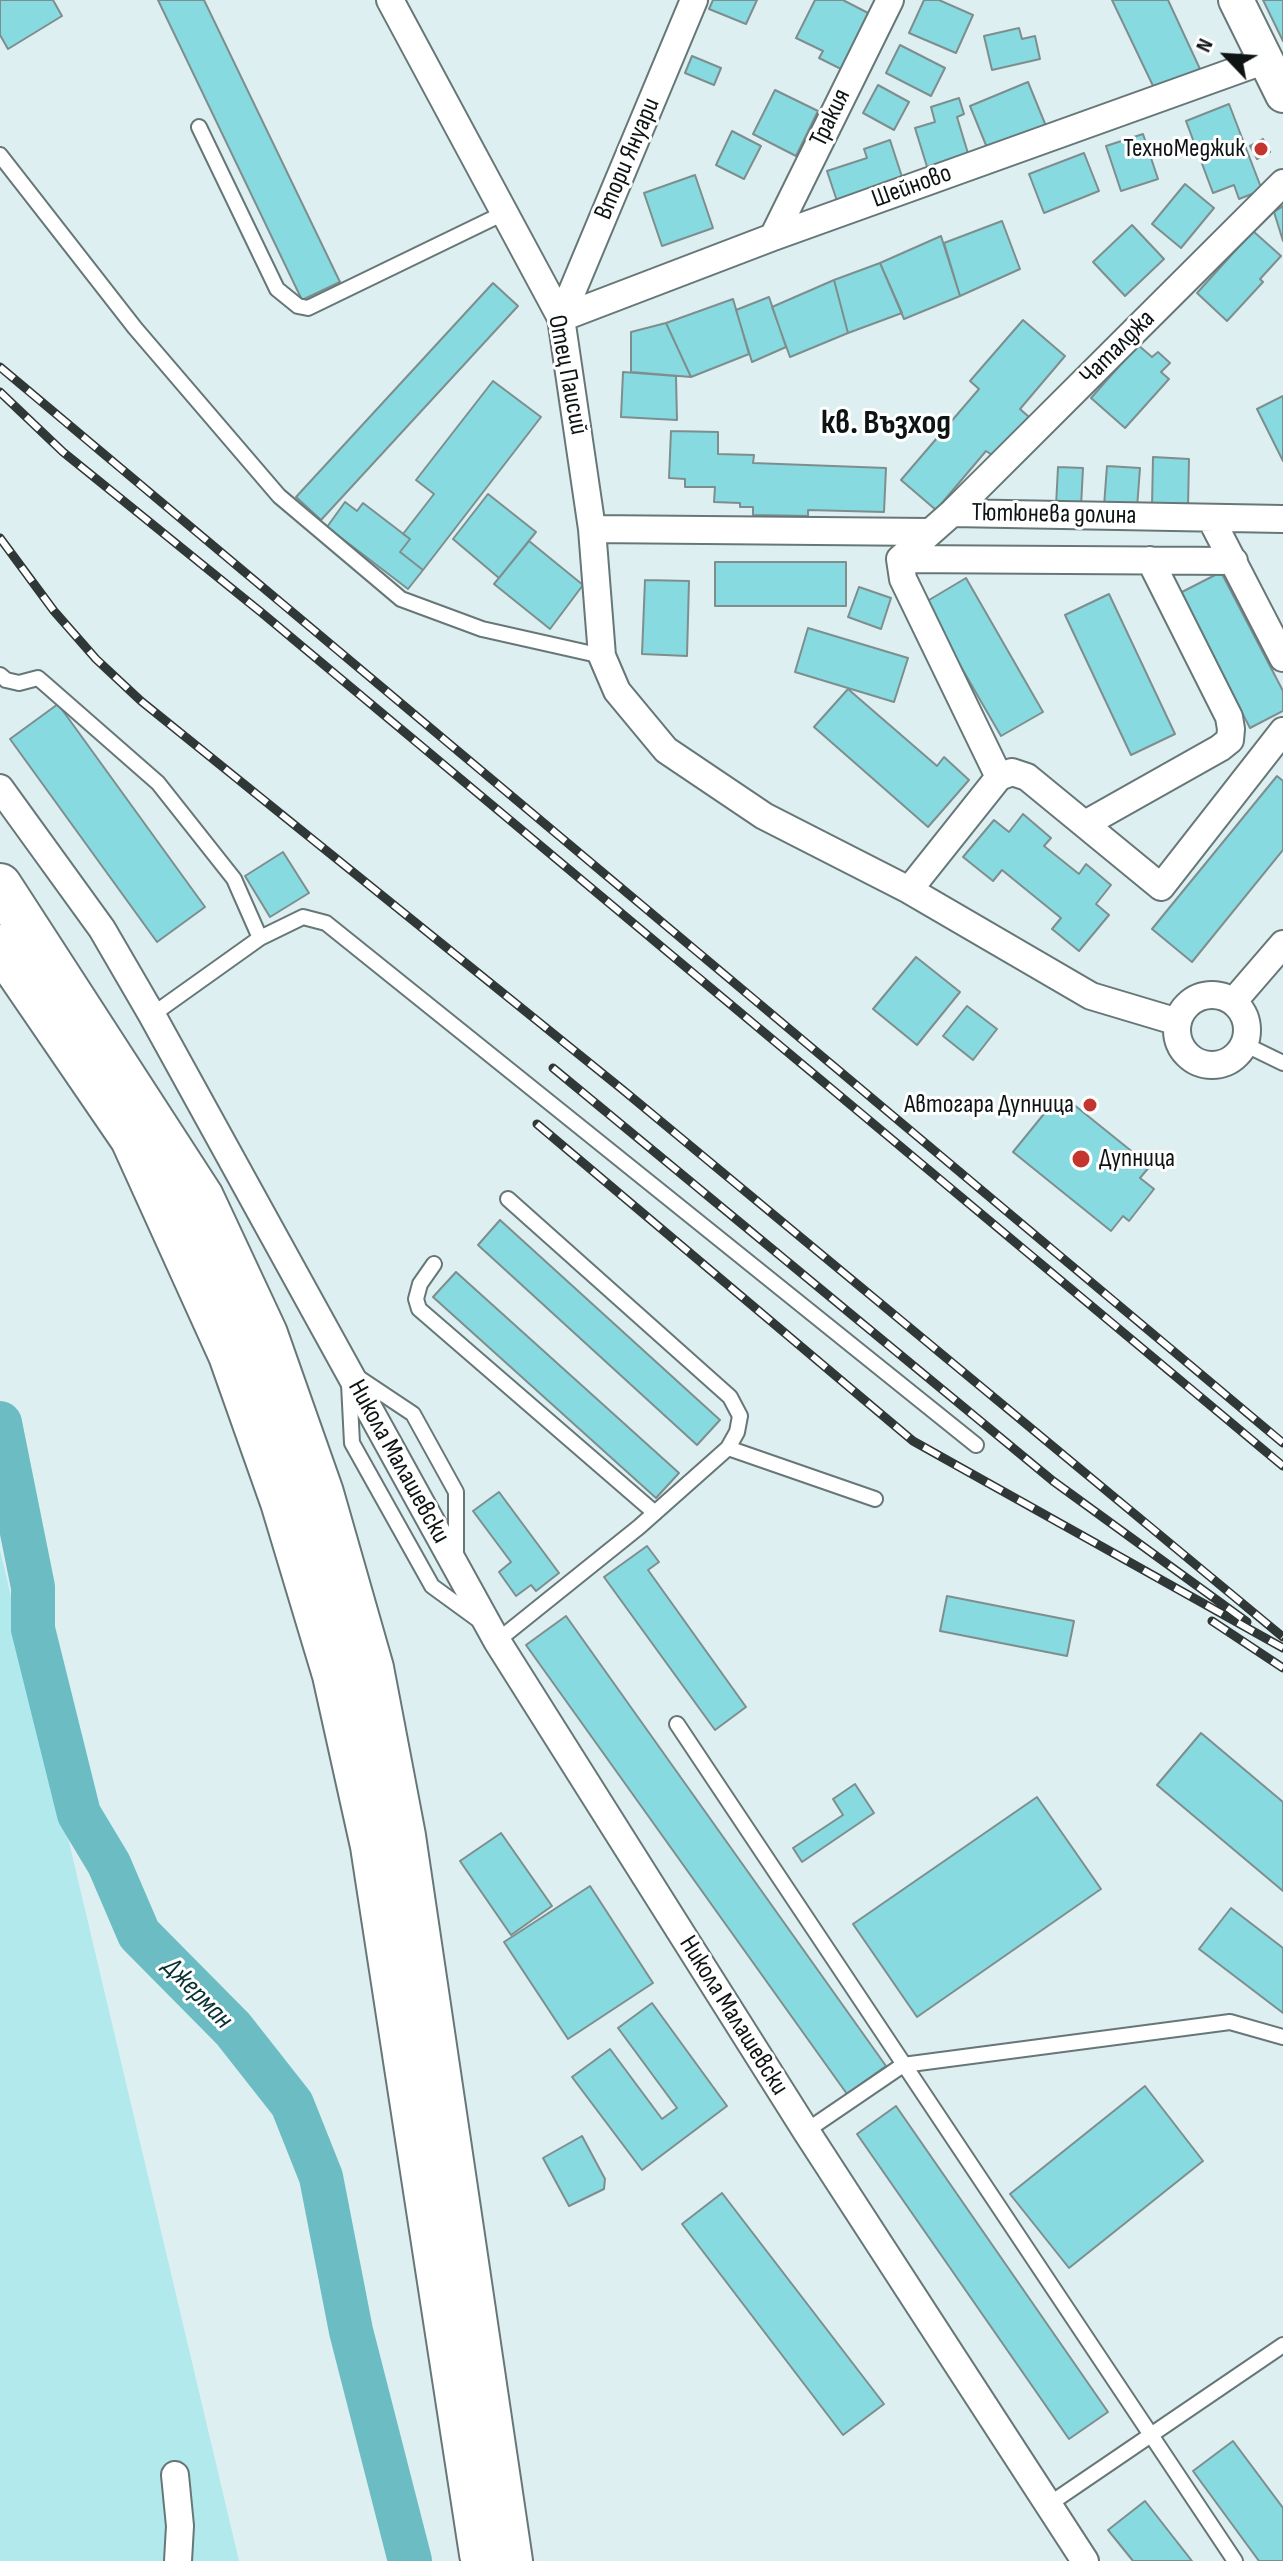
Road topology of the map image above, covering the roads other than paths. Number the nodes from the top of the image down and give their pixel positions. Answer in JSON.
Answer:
{"nodes":[{"id":1,"x":390,"y":0,"type":"edge"},
{"id":2,"x":694,"y":0,"type":"edge"},
{"id":3,"x":890,"y":0,"type":"edge"},
{"id":4,"x":1236,"y":0,"type":"edge"},
{"id":5,"x":1266,"y":60,"type":"junction"},
{"id":6,"x":1283,"y":95,"type":"edge"},
{"id":7,"x":199,"y":127,"type":"dead end"},
{"id":8,"x":0,"y":155,"type":"edge"},
{"id":9,"x":1283,"y":183,"type":"edge"},
{"id":10,"x":504,"y":213,"type":"junction"},
{"id":11,"x":773,"y":237,"type":"junction"},
{"id":12,"x":561,"y":318,"type":"junction"},
{"id":13,"x":952,"y":513,"type":"junction"},
{"id":14,"x":1211,"y":519,"type":"junction"},
{"id":15,"x":1283,"y":519,"type":"edge"},
{"id":16,"x":592,"y":529,"type":"junction"},
{"id":17,"x":930,"y":532,"type":"junction"},
{"id":18,"x":900,"y":559,"type":"junction"},
{"id":19,"x":1150,"y":560,"type":"junction"},
{"id":20,"x":1234,"y":561,"type":"junction"},
{"id":21,"x":602,"y":656,"type":"junction"},
{"id":22,"x":1283,"y":658,"type":"edge"},
{"id":23,"x":0,"y":675,"type":"edge"},
{"id":24,"x":1283,"y":731,"type":"edge"},
{"id":25,"x":999,"y":777,"type":"junction"},
{"id":26,"x":0,"y":788,"type":"edge"},
{"id":27,"x":1085,"y":824,"type":"junction"},
{"id":28,"x":0,"y":885,"type":"edge"},
{"id":29,"x":909,"y":890,"type":"junction"},
{"id":30,"x":260,"y":938,"type":"junction"},
{"id":31,"x":1283,"y":944,"type":"edge"},
{"id":32,"x":0,"y":946,"type":"edge"},
{"id":33,"x":1233,"y":1002,"type":"junction"},
{"id":34,"x":152,"y":1015,"type":"junction"},
{"id":35,"x":1178,"y":1022,"type":"junction"},
{"id":36,"x":1244,"y":1044,"type":"junction"},
{"id":37,"x":1283,"y":1063,"type":"edge"},
{"id":38,"x":508,"y":1199,"type":"dead end"},
{"id":39,"x":434,"y":1264,"type":"dead end"},
{"id":40,"x":349,"y":1371,"type":"junction"},
{"id":41,"x":976,"y":1445,"type":"dead end"},
{"id":42,"x":728,"y":1448,"type":"junction"},
{"id":43,"x":875,"y":1499,"type":"dead end"},
{"id":44,"x":655,"y":1513,"type":"junction"},
{"id":45,"x":455,"y":1566,"type":"junction"},
{"id":46,"x":493,"y":1634,"type":"junction"},
{"id":47,"x":677,"y":1724,"type":"dead end"},
{"id":48,"x":1283,"y":2037,"type":"edge"},
{"id":49,"x":903,"y":2065,"type":"junction"},
{"id":50,"x":806,"y":2131,"type":"junction"},
{"id":51,"x":1283,"y":2345,"type":"edge"},
{"id":52,"x":1150,"y":2435,"type":"junction"},
{"id":53,"x":175,"y":2475,"type":"dead end"},
{"id":54,"x":1048,"y":2505,"type":"junction"},
{"id":55,"x":178,"y":2561,"type":"edge"},
{"id":56,"x":482,"y":2561,"type":"edge"},
{"id":57,"x":511,"y":2561,"type":"edge"},
{"id":58,"x":1085,"y":2561,"type":"edge"},
{"id":59,"x":1235,"y":2561,"type":"edge"}],
"edges":[{"from":1,"to":10,"type":"street","name":"Отец Паисий"},
{"from":2,"to":12,"type":"street","name":"Втори Януари"},
{"from":3,"to":11,"type":"street","name":"Тракия"},
{"from":4,"to":5,"type":"street"},
{"from":5,"to":6,"type":"street"},
{"from":5,"to":11,"type":"street","name":"Шейново"},
{"from":7,"to":10,"type":"lane"},
{"from":8,"to":21,"type":"lane"},
{"from":9,"to":13,"type":"street","name":"Чаталджа"},
{"from":10,"to":12,"type":"street","name":"Отец Паисий"},
{"from":11,"to":12,"type":"street","name":"Шейново"},
{"from":12,"to":16,"type":"street","name":"Отец Паисий"},
{"from":13,"to":14,"type":"street","name":"Тютюнева долина"},
{"from":13,"to":17,"type":"street","name":"Тютюнева долина"},
{"from":14,"to":15,"type":"street","name":"Тютюнева долина"},
{"from":14,"to":20,"type":"street"},
{"from":16,"to":17,"type":"street"},
{"from":16,"to":21,"type":"street","name":"Отец Паисий"},
{"from":17,"to":18,"type":"street","name":"Тютюнева долина"},
{"from":18,"to":19,"type":"street"},
{"from":18,"to":25,"type":"street"},
{"from":19,"to":20,"type":"street"},
{"from":19,"to":27,"type":"street"},
{"from":20,"to":22,"type":"street"},
{"from":21,"to":29,"type":"street","name":"Отец Паисий"},
{"from":23,"to":30,"type":"lane"},
{"from":24,"to":27,"type":"street"},
{"from":25,"to":27,"type":"street"},
{"from":25,"to":29,"type":"street"},
{"from":26,"to":34,"type":"street","name":"Никола Малашевски"},
{"from":28,"to":57,"type":"main road"},
{"from":29,"to":35,"type":"street","name":"Отец Паисий"},
{"from":30,"to":34,"type":"lane"},
{"from":30,"to":41,"type":"lane"},
{"from":31,"to":33,"type":"street"},
{"from":32,"to":56,"type":"main road"},
{"from":33,"to":35,"type":"street"},
{"from":33,"to":36,"type":"street"},
{"from":34,"to":40,"type":"street","name":"Никола Малашевски"},
{"from":35,"to":36,"type":"street"},
{"from":36,"to":37,"type":"lane"},
{"from":38,"to":42,"type":"lane"},
{"from":39,"to":44,"type":"lane"},
{"from":40,"to":45,"type":"street","name":"Никола Малашевски"},
{"from":40,"to":45,"type":"lane"},
{"from":40,"to":46,"type":"lane"},
{"from":42,"to":43,"type":"lane"},
{"from":42,"to":44,"type":"lane"},
{"from":44,"to":46,"type":"lane"},
{"from":45,"to":46,"type":"street","name":"Никола Малашевски"},
{"from":46,"to":50,"type":"street","name":"Никола Малашевски"},
{"from":47,"to":49,"type":"lane"},
{"from":48,"to":49,"type":"lane"},
{"from":49,"to":50,"type":"lane"},
{"from":49,"to":52,"type":"lane"},
{"from":50,"to":54,"type":"street","name":"Никола Малашевски"},
{"from":51,"to":52,"type":"lane"},
{"from":52,"to":54,"type":"lane"},
{"from":52,"to":59,"type":"lane"},
{"from":53,"to":55,"type":"street"},
{"from":54,"to":58,"type":"street","name":"Никола Малашевски"}]}
